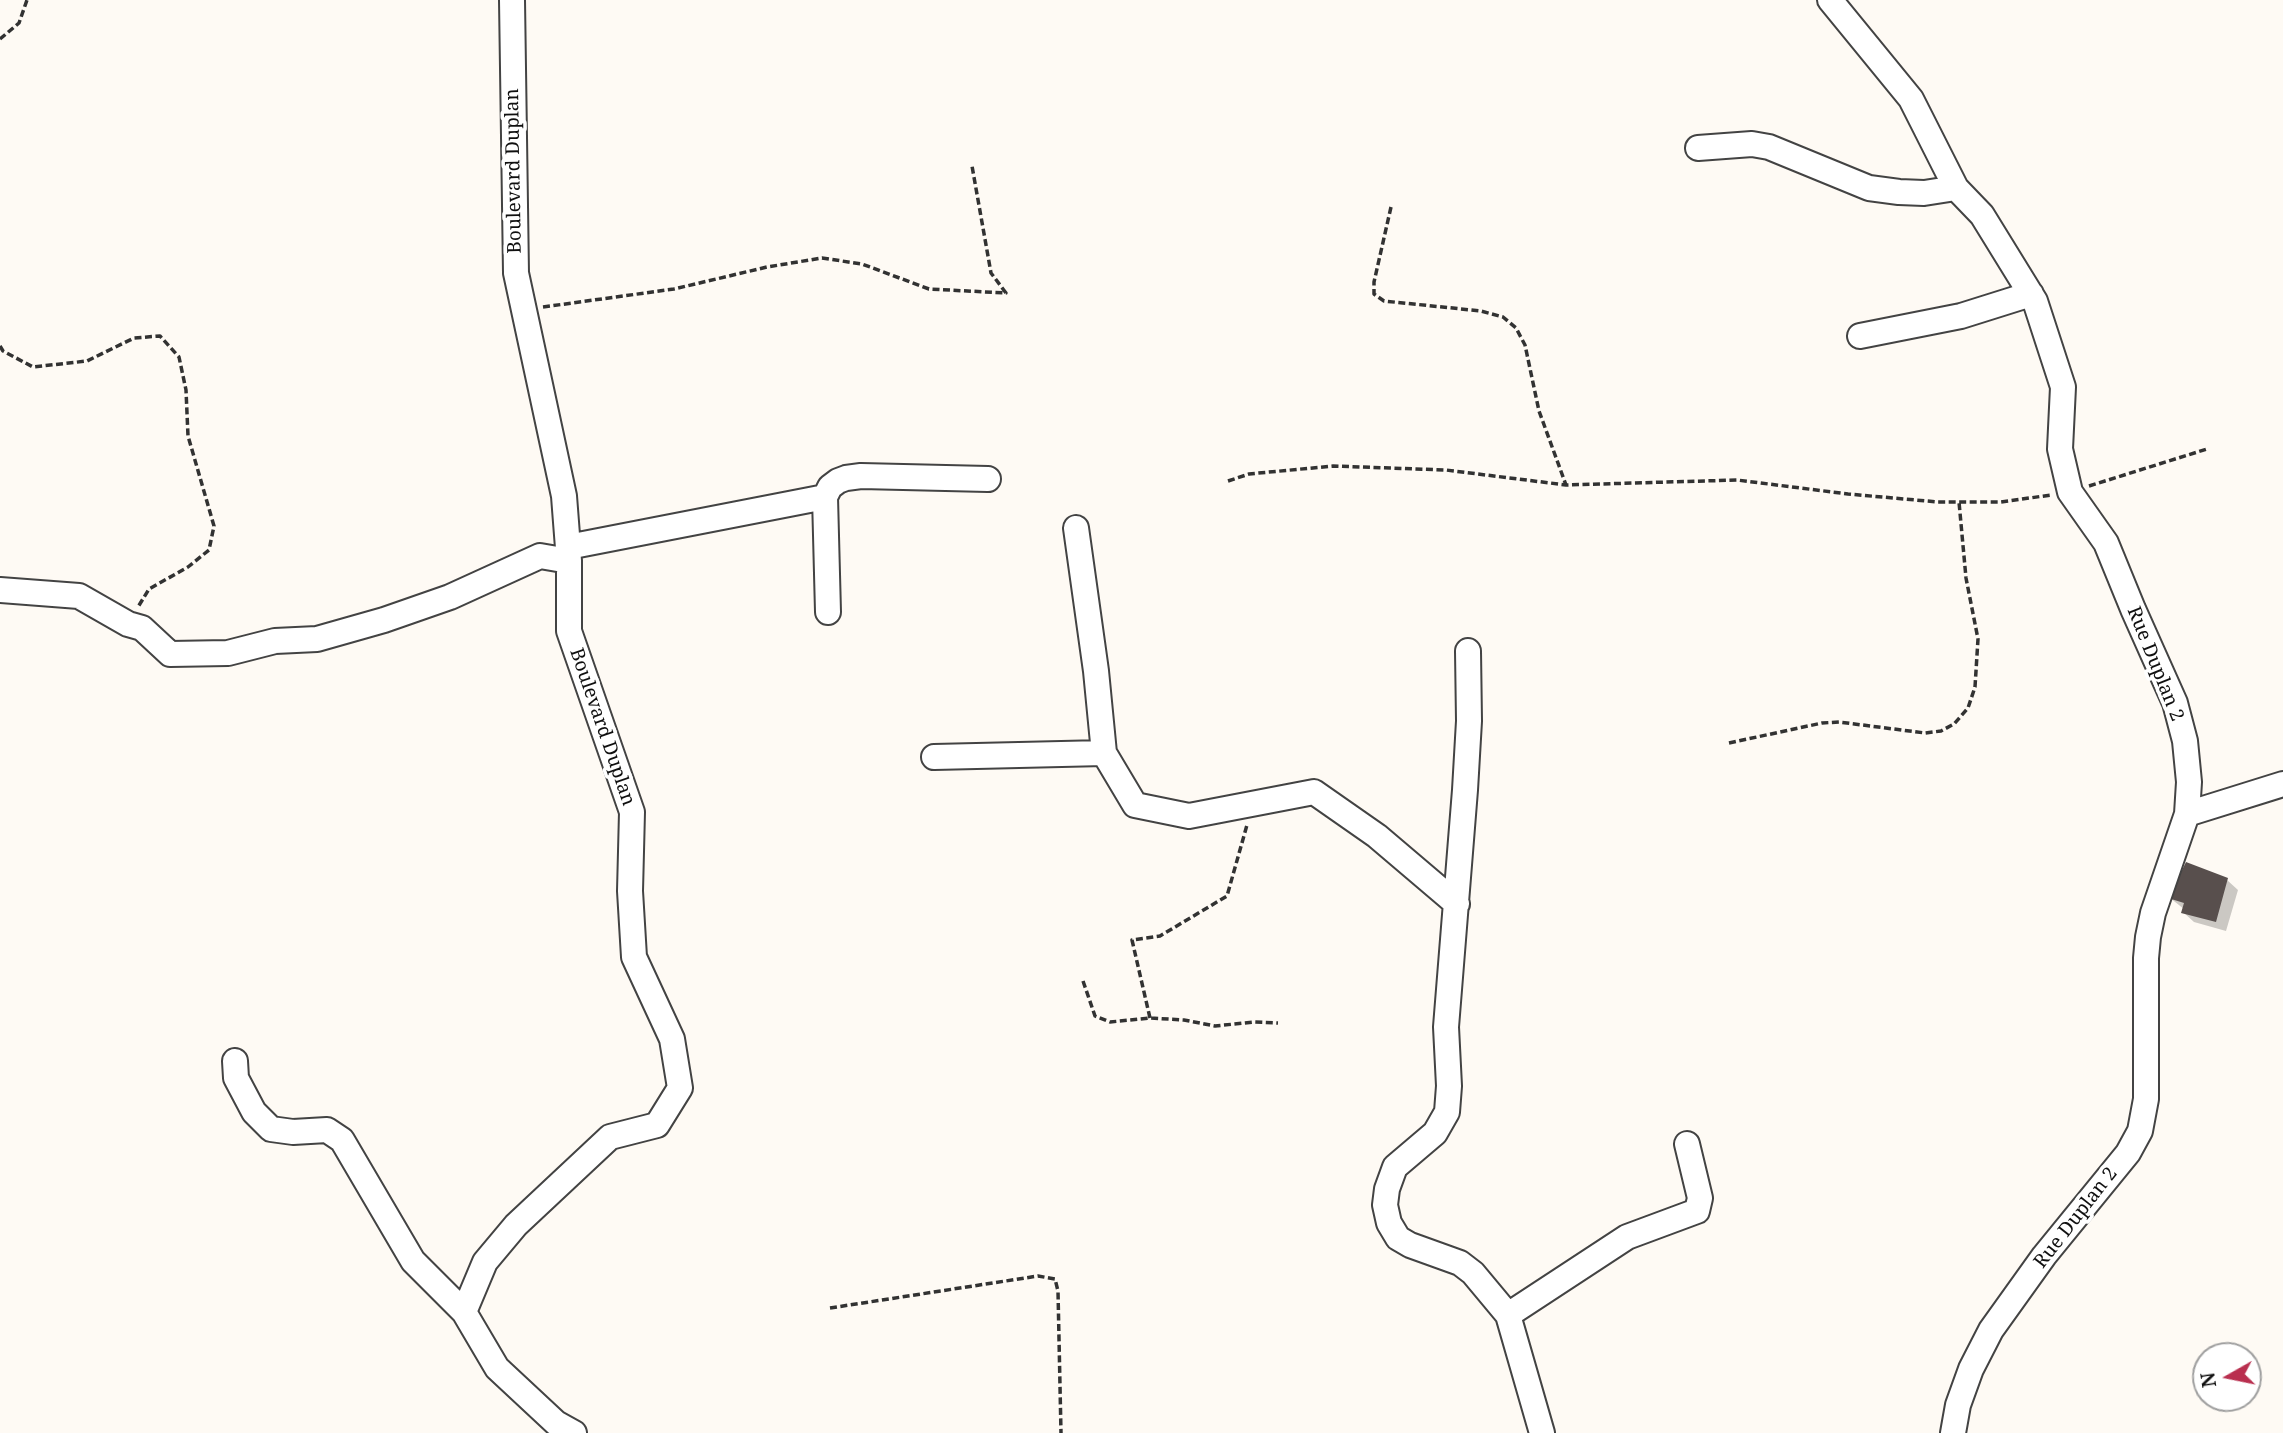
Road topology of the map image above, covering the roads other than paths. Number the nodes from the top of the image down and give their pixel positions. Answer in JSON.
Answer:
{"nodes":[{"id":1,"x":512,"y":0,"type":"edge"},
{"id":2,"x":1830,"y":0,"type":"edge"},
{"id":3,"x":1698,"y":148,"type":"dead end"},
{"id":4,"x":1956,"y":188,"type":"junction"},
{"id":5,"x":2031,"y":294,"type":"junction"},
{"id":6,"x":1860,"y":336,"type":"dead end"},
{"id":7,"x":988,"y":479,"type":"dead end"},
{"id":8,"x":825,"y":497,"type":"junction"},
{"id":9,"x":1076,"y":528,"type":"dead end"},
{"id":10,"x":569,"y":554,"type":"junction"},
{"id":11,"x":0,"y":590,"type":"edge"},
{"id":12,"x":828,"y":612,"type":"dead end"},
{"id":13,"x":1468,"y":651,"type":"dead end"},
{"id":14,"x":1104,"y":753,"type":"junction"},
{"id":15,"x":934,"y":757,"type":"dead end"},
{"id":16,"x":2283,"y":784,"type":"edge"},
{"id":17,"x":2187,"y":814,"type":"junction"},
{"id":18,"x":1457,"y":904,"type":"junction"},
{"id":19,"x":235,"y":1061,"type":"dead end"},
{"id":20,"x":1687,"y":1144,"type":"dead end"},
{"id":21,"x":464,"y":1312,"type":"junction"},
{"id":22,"x":1508,"y":1315,"type":"junction"},
{"id":23,"x":574,"y":1433,"type":"edge"},
{"id":24,"x":1542,"y":1433,"type":"edge"},
{"id":25,"x":1953,"y":1433,"type":"edge"}],
"edges":[{"from":1,"to":10,"type":"street","name":"Boulevard Duplan"},
{"from":2,"to":4,"type":"street","name":"Rue Duplan 2"},
{"from":3,"to":4,"type":"street"},
{"from":4,"to":5,"type":"street","name":"Rue Duplan 2"},
{"from":5,"to":6,"type":"street"},
{"from":5,"to":17,"type":"street","name":"Rue Duplan 2"},
{"from":7,"to":8,"type":"street"},
{"from":8,"to":10,"type":"street"},
{"from":8,"to":12,"type":"street"},
{"from":9,"to":14,"type":"street"},
{"from":10,"to":11,"type":"street"},
{"from":10,"to":21,"type":"street","name":"Boulevard Duplan"},
{"from":13,"to":18,"type":"street"},
{"from":14,"to":15,"type":"street"},
{"from":14,"to":18,"type":"street"},
{"from":16,"to":17,"type":"street"},
{"from":17,"to":25,"type":"street","name":"Rue Duplan 2"},
{"from":18,"to":22,"type":"street"},
{"from":19,"to":21,"type":"street"},
{"from":20,"to":22,"type":"street"},
{"from":21,"to":23,"type":"street"},
{"from":22,"to":24,"type":"street"}]}
